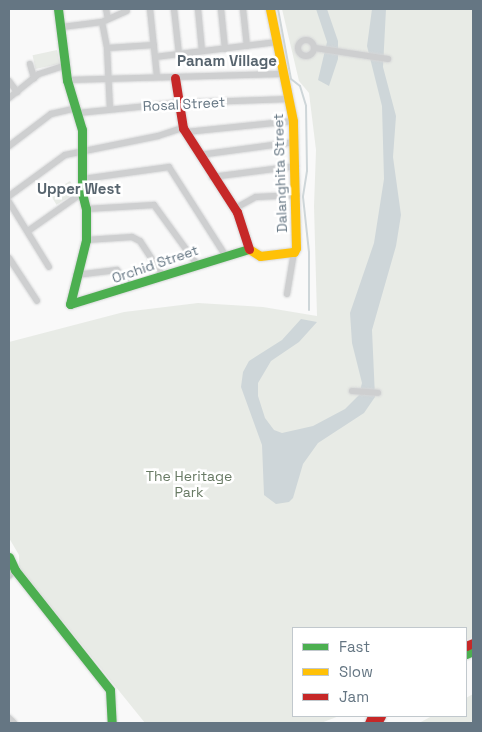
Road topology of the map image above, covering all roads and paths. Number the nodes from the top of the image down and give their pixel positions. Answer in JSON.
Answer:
{"nodes":[{"id":1,"x":58,"y":9,"type":"edge"},
{"id":2,"x":106,"y":9,"type":"edge"},
{"id":3,"x":150,"y":9,"type":"edge"},
{"id":4,"x":174,"y":9,"type":"edge"},
{"id":5,"x":198,"y":9,"type":"edge"},
{"id":6,"x":221,"y":9,"type":"edge"},
{"id":7,"x":243,"y":9,"type":"edge"},
{"id":8,"x":270,"y":9,"type":"edge"},
{"id":9,"x":127,"y":10,"type":"edge"},
{"id":10,"x":128,"y":19,"type":"dead end"},
{"id":11,"x":105,"y":20,"type":"junction"},
{"id":12,"x":62,"y":27,"type":"junction"},
{"id":13,"x":277,"y":42,"type":"junction"},
{"id":14,"x":154,"y":45,"type":"junction"},
{"id":15,"x":247,"y":46,"type":"junction"},
{"id":16,"x":107,"y":48,"type":"junction"},
{"id":17,"x":316,"y":48,"type":"dead end"},
{"id":18,"x":225,"y":49,"type":"junction"},
{"id":19,"x":202,"y":52,"type":"junction"},
{"id":20,"x":179,"y":54,"type":"junction"},
{"id":21,"x":155,"y":57,"type":"junction"},
{"id":22,"x":388,"y":59,"type":"dead end"},
{"id":23,"x":30,"y":64,"type":"dead end"},
{"id":24,"x":64,"y":66,"type":"junction"},
{"id":25,"x":281,"y":74,"type":"junction"},
{"id":26,"x":109,"y":77,"type":"junction"},
{"id":27,"x":157,"y":77,"type":"junction"},
{"id":28,"x":34,"y":78,"type":"junction"},
{"id":29,"x":175,"y":78,"type":"junction"},
{"id":30,"x":9,"y":80,"type":"edge"},
{"id":31,"x":67,"y":80,"type":"junction"},
{"id":32,"x":17,"y":92,"type":"junction"},
{"id":33,"x":9,"y":98,"type":"edge"},
{"id":34,"x":290,"y":99,"type":"junction"},
{"id":35,"x":176,"y":103,"type":"junction"},
{"id":36,"x":110,"y":109,"type":"junction"},
{"id":37,"x":78,"y":111,"type":"junction"},
{"id":38,"x":293,"y":121,"type":"junction"},
{"id":39,"x":184,"y":130,"type":"junction"},
{"id":40,"x":295,"y":142,"type":"junction"},
{"id":41,"x":9,"y":146,"type":"edge"},
{"id":42,"x":84,"y":149,"type":"junction"},
{"id":43,"x":199,"y":155,"type":"junction"},
{"id":44,"x":296,"y":166,"type":"junction"},
{"id":45,"x":212,"y":177,"type":"junction"},
{"id":46,"x":83,"y":179,"type":"junction"},
{"id":47,"x":82,"y":193,"type":"junction"},
{"id":48,"x":296,"y":195,"type":"junction"},
{"id":49,"x":9,"y":196,"type":"edge"},
{"id":50,"x":9,"y":202,"type":"edge"},
{"id":51,"x":86,"y":209,"type":"junction"},
{"id":52,"x":234,"y":209,"type":"junction"},
{"id":53,"x":16,"y":213,"type":"junction"},
{"id":54,"x":9,"y":219,"type":"edge"},
{"id":55,"x":28,"y":231,"type":"junction"},
{"id":56,"x":86,"y":240,"type":"junction"},
{"id":57,"x":249,"y":249,"type":"junction"},
{"id":58,"x":295,"y":250,"type":"junction"},
{"id":59,"x":225,"y":255,"type":"junction"},
{"id":60,"x":9,"y":258,"type":"edge"},
{"id":61,"x":196,"y":263,"type":"junction"},
{"id":62,"x":49,"y":267,"type":"dead end"},
{"id":63,"x":76,"y":275,"type":"junction"},
{"id":64,"x":163,"y":276,"type":"junction"},
{"id":65,"x":130,"y":288,"type":"junction"},
{"id":66,"x":287,"y":294,"type":"dead end"},
{"id":67,"x":37,"y":301,"type":"dead end"},
{"id":68,"x":352,"y":391,"type":"dead end"},
{"id":69,"x":378,"y":393,"type":"dead end"},
{"id":70,"x":9,"y":557,"type":"edge"},
{"id":71,"x":12,"y":573,"type":"edge"},
{"id":72,"x":9,"y":718,"type":"edge"},
{"id":73,"x":14,"y":723,"type":"edge"},
{"id":74,"x":112,"y":723,"type":"edge"}],
"edges":[{"from":1,"to":12,"type":"street"},
{"from":2,"to":11,"type":"street"},
{"from":3,"to":14,"type":"street"},
{"from":4,"to":20,"type":"street"},
{"from":5,"to":19,"type":"street"},
{"from":6,"to":18,"type":"street"},
{"from":7,"to":15,"type":"street"},
{"from":8,"to":13,"type":"street","name":"Dalanghita Street"},
{"from":9,"to":10,"type":"street"},
{"from":9,"to":11,"type":"street"},
{"from":11,"to":12,"type":"street"},
{"from":11,"to":16,"type":"street"},
{"from":12,"to":24,"type":"street"},
{"from":13,"to":15,"type":"street"},
{"from":13,"to":25,"type":"street","name":"Dalanghita Street"},
{"from":14,"to":16,"type":"street"},
{"from":14,"to":21,"type":"street"},
{"from":15,"to":18,"type":"street"},
{"from":16,"to":26,"type":"street"},
{"from":17,"to":22,"type":"street"},
{"from":18,"to":19,"type":"street"},
{"from":19,"to":20,"type":"street"},
{"from":20,"to":21,"type":"street"},
{"from":21,"to":27,"type":"street"},
{"from":23,"to":28,"type":"street"},
{"from":24,"to":28,"type":"street"},
{"from":24,"to":31,"type":"street"},
{"from":25,"to":29,"type":"street"},
{"from":25,"to":34,"type":"street","name":"Dalanghita Street"},
{"from":26,"to":27,"type":"street"},
{"from":26,"to":31,"type":"street"},
{"from":26,"to":36,"type":"street"},
{"from":27,"to":29,"type":"street"},
{"from":28,"to":32,"type":"street"},
{"from":29,"to":35,"type":"street"},
{"from":30,"to":32,"type":"street"},
{"from":31,"to":37,"type":"street"},
{"from":32,"to":33,"type":"street"},
{"from":34,"to":35,"type":"street","name":"Rosal Street"},
{"from":34,"to":38,"type":"street","name":"Dalanghita Street"},
{"from":35,"to":36,"type":"street","name":"Rosal Street"},
{"from":35,"to":39,"type":"street"},
{"from":36,"to":37,"type":"street","name":"Rosal Street"},
{"from":37,"to":41,"type":"street","name":"Rosal Street"},
{"from":37,"to":42,"type":"street"},
{"from":38,"to":39,"type":"street"},
{"from":38,"to":40,"type":"street","name":"Dalanghita Street"},
{"from":39,"to":42,"type":"street"},
{"from":39,"to":43,"type":"street"},
{"from":40,"to":43,"type":"street"},
{"from":40,"to":44,"type":"street","name":"Dalanghita Street"},
{"from":42,"to":46,"type":"street"},
{"from":42,"to":49,"type":"street"},
{"from":43,"to":45,"type":"street"},
{"from":44,"to":45,"type":"street"},
{"from":44,"to":48,"type":"street","name":"Dalanghita Street"},
{"from":45,"to":52,"type":"street"},
{"from":46,"to":47,"type":"street"},
{"from":46,"to":59,"type":"street"},
{"from":47,"to":51,"type":"street"},
{"from":47,"to":55,"type":"street"},
{"from":48,"to":52,"type":"street"},
{"from":48,"to":58,"type":"street","name":"Dalanghita Street"},
{"from":50,"to":53,"type":"street"},
{"from":51,"to":56,"type":"street"},
{"from":51,"to":61,"type":"street"},
{"from":52,"to":57,"type":"street"},
{"from":53,"to":54,"type":"street"},
{"from":53,"to":55,"type":"street"},
{"from":55,"to":62,"type":"street"},
{"from":56,"to":63,"type":"street"},
{"from":56,"to":64,"type":"street"},
{"from":57,"to":58,"type":"street"},
{"from":57,"to":59,"type":"street","name":"Orchid Street"},
{"from":58,"to":66,"type":"street"},
{"from":59,"to":61,"type":"street","name":"Orchid Street"},
{"from":60,"to":67,"type":"street"},
{"from":61,"to":64,"type":"street","name":"Orchid Street"},
{"from":63,"to":65,"type":"street"},
{"from":63,"to":65,"type":"street","name":"Orchid Street"},
{"from":64,"to":65,"type":"street","name":"Orchid Street"},
{"from":68,"to":69,"type":"street"},
{"from":70,"to":71,"type":"street"},
{"from":71,"to":74,"type":"street"},
{"from":72,"to":73,"type":"street"}]}
